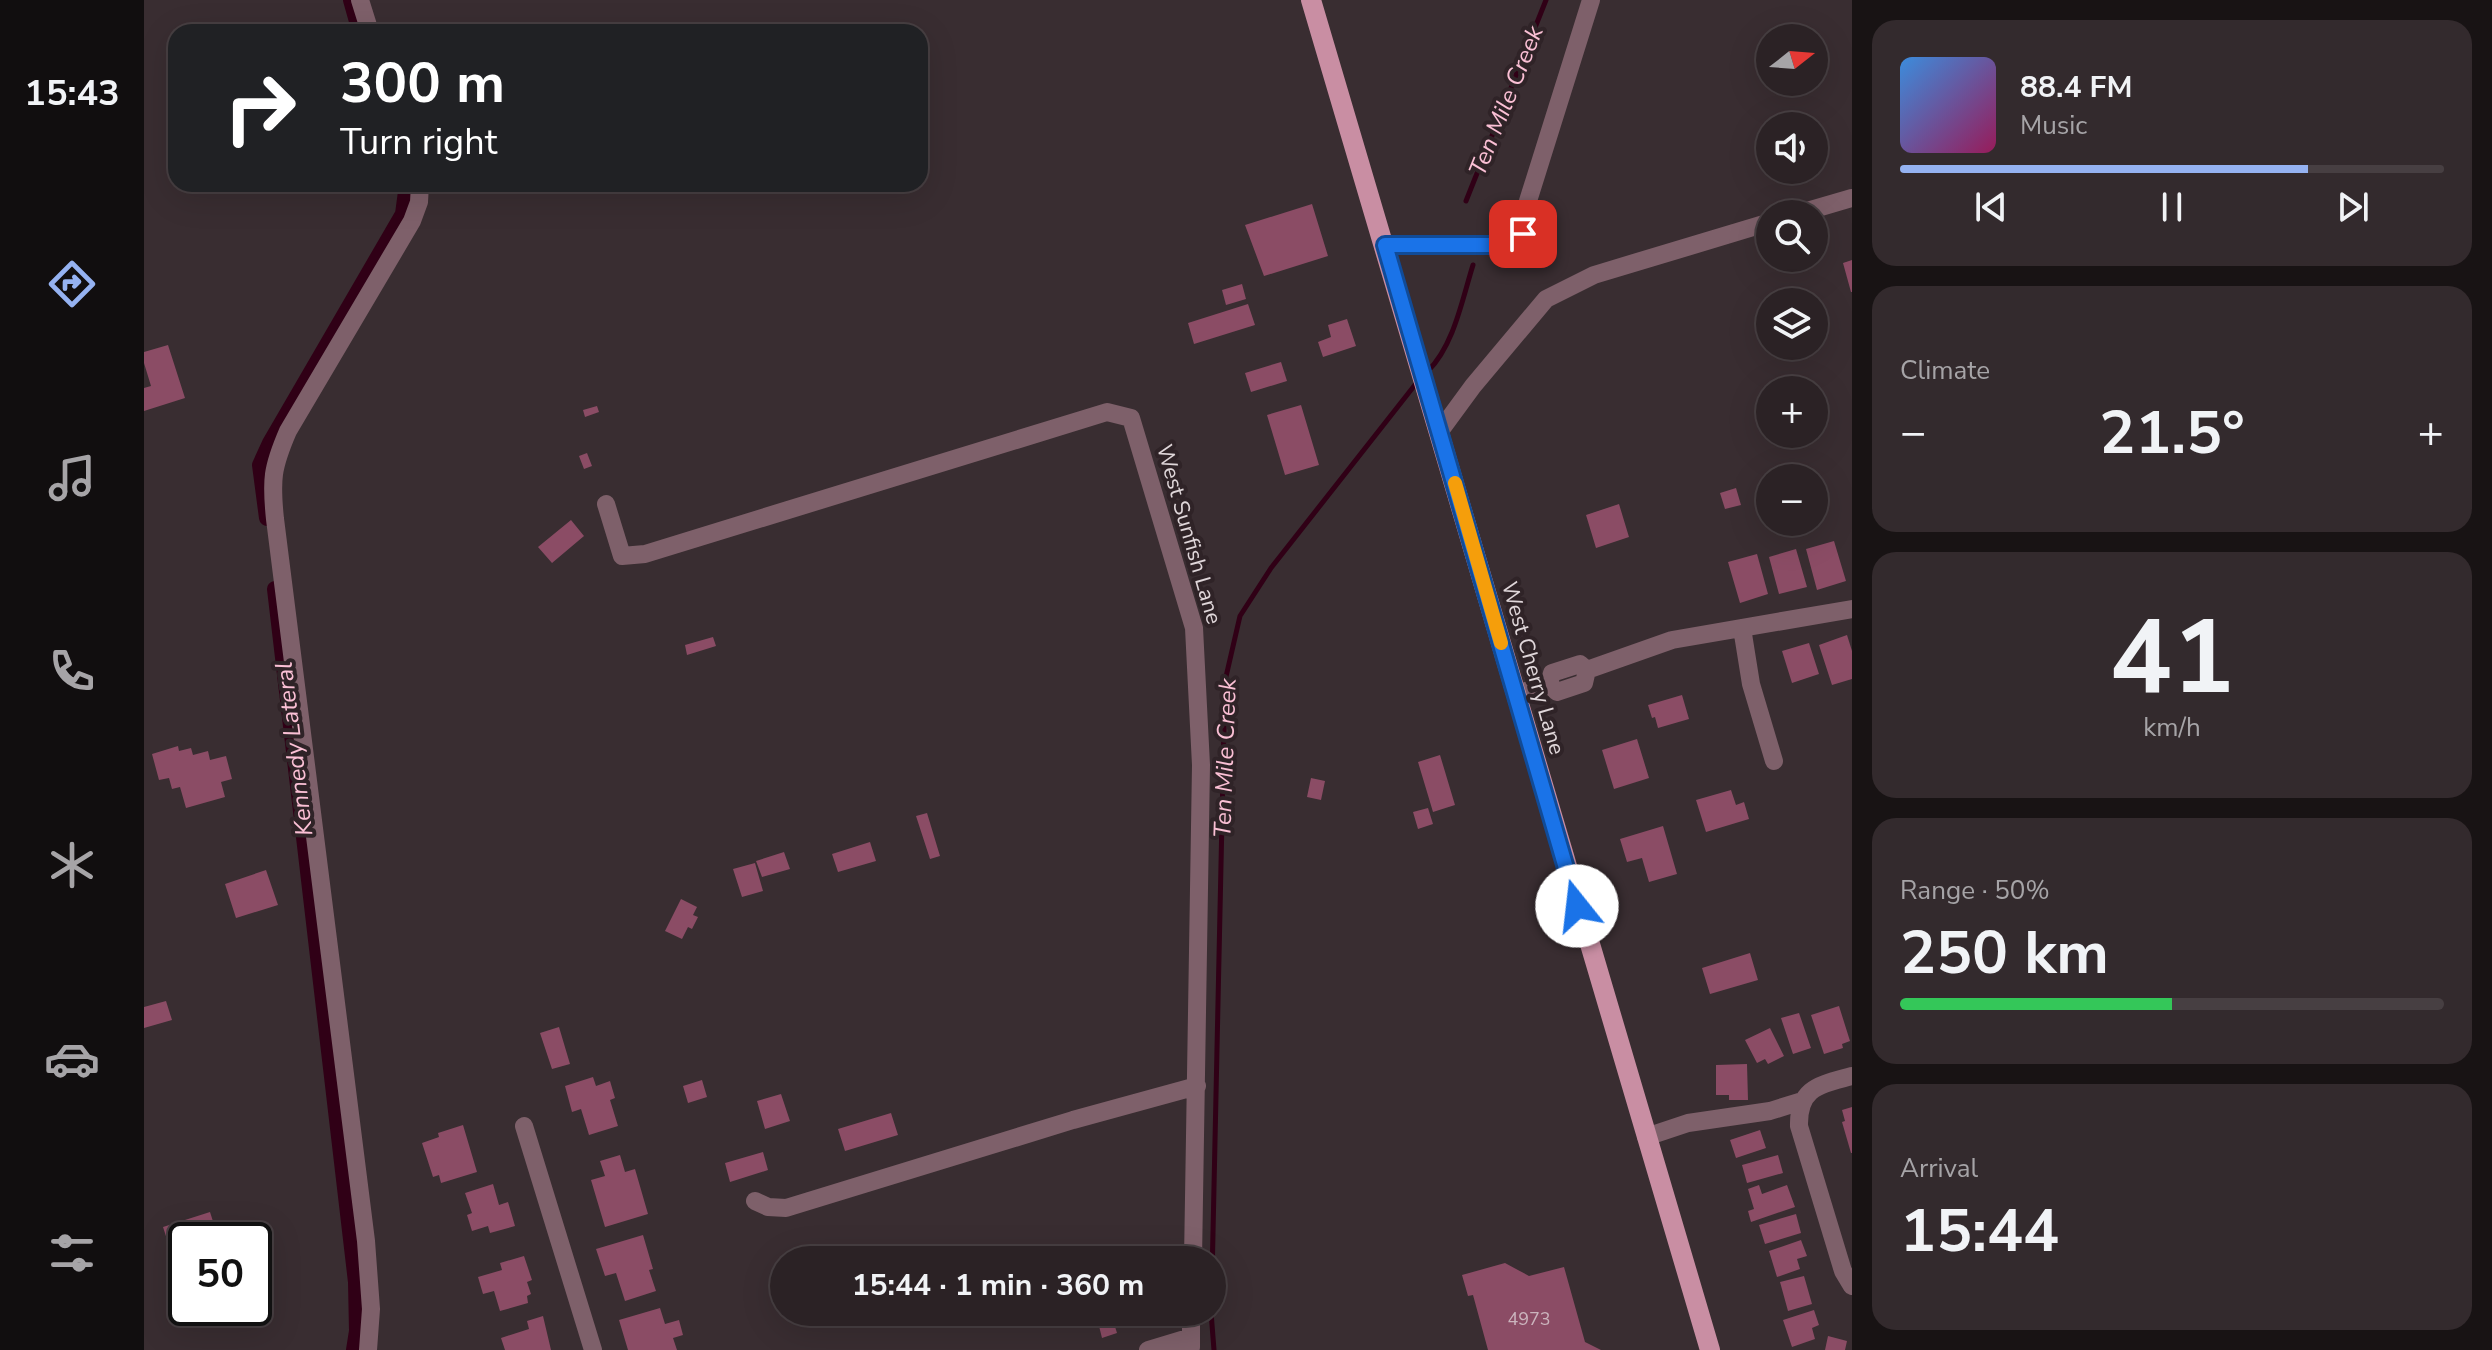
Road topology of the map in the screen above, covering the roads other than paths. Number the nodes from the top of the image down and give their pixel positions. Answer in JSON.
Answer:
{"nodes":[{"id":1,"x":360,"y":0,"type":"edge"},
{"id":2,"x":1311,"y":0,"type":"edge"},
{"id":3,"x":1591,"y":0,"type":"edge"},
{"id":4,"x":368,"y":24,"type":"edge"},
{"id":5,"x":420,"y":192,"type":"edge"},
{"id":6,"x":1852,"y":198,"type":"edge"},
{"id":7,"x":1828,"y":205,"type":"edge"},
{"id":8,"x":1756,"y":226,"type":"edge"},
{"id":9,"x":1385,"y":245,"type":"junction"},
{"id":10,"x":1440,"y":431,"type":"junction"},
{"id":11,"x":606,"y":504,"type":"dead end"},
{"id":12,"x":1852,"y":609,"type":"edge"},
{"id":13,"x":1742,"y":628,"type":"junction"},
{"id":14,"x":1516,"y":694,"type":"junction"},
{"id":15,"x":1774,"y":761,"type":"dead end"},
{"id":16,"x":1852,"y":1076,"type":"edge"},
{"id":17,"x":1197,"y":1086,"type":"junction"},
{"id":18,"x":1802,"y":1101,"type":"junction"},
{"id":19,"x":524,"y":1126,"type":"dead end"},
{"id":20,"x":1646,"y":1137,"type":"junction"},
{"id":21,"x":755,"y":1201,"type":"dead end"},
{"id":22,"x":1193,"y":1246,"type":"edge"},
{"id":23,"x":1852,"y":1286,"type":"edge"},
{"id":24,"x":1191,"y":1344,"type":"edge"},
{"id":25,"x":368,"y":1350,"type":"edge"},
{"id":26,"x":593,"y":1350,"type":"edge"},
{"id":27,"x":1148,"y":1350,"type":"edge"},
{"id":28,"x":1710,"y":1350,"type":"edge"}],
"edges":[{"from":1,"to":4,"type":"street"},
{"from":2,"to":9,"type":"main road","name":"West Cherry Lane"},
{"from":3,"to":9,"type":"street"},
{"from":5,"to":25,"type":"street"},
{"from":6,"to":7,"type":"street"},
{"from":8,"to":10,"type":"street"},
{"from":9,"to":10,"type":"main road","name":"West Cherry Lane"},
{"from":10,"to":14,"type":"main road","name":"West Cherry Lane"},
{"from":11,"to":17,"type":"street","name":"West Sunfish Lane"},
{"from":12,"to":13,"type":"street"},
{"from":13,"to":14,"type":"street"},
{"from":13,"to":15,"type":"street"},
{"from":14,"to":20,"type":"main road","name":"West Cherry Lane"},
{"from":16,"to":18,"type":"street"},
{"from":17,"to":21,"type":"street"},
{"from":17,"to":22,"type":"street","name":"West Sunfish Lane"},
{"from":18,"to":20,"type":"street"},
{"from":18,"to":23,"type":"street"},
{"from":19,"to":26,"type":"street"},
{"from":20,"to":28,"type":"main road","name":"West Cherry Lane"},
{"from":24,"to":27,"type":"street"}]}
